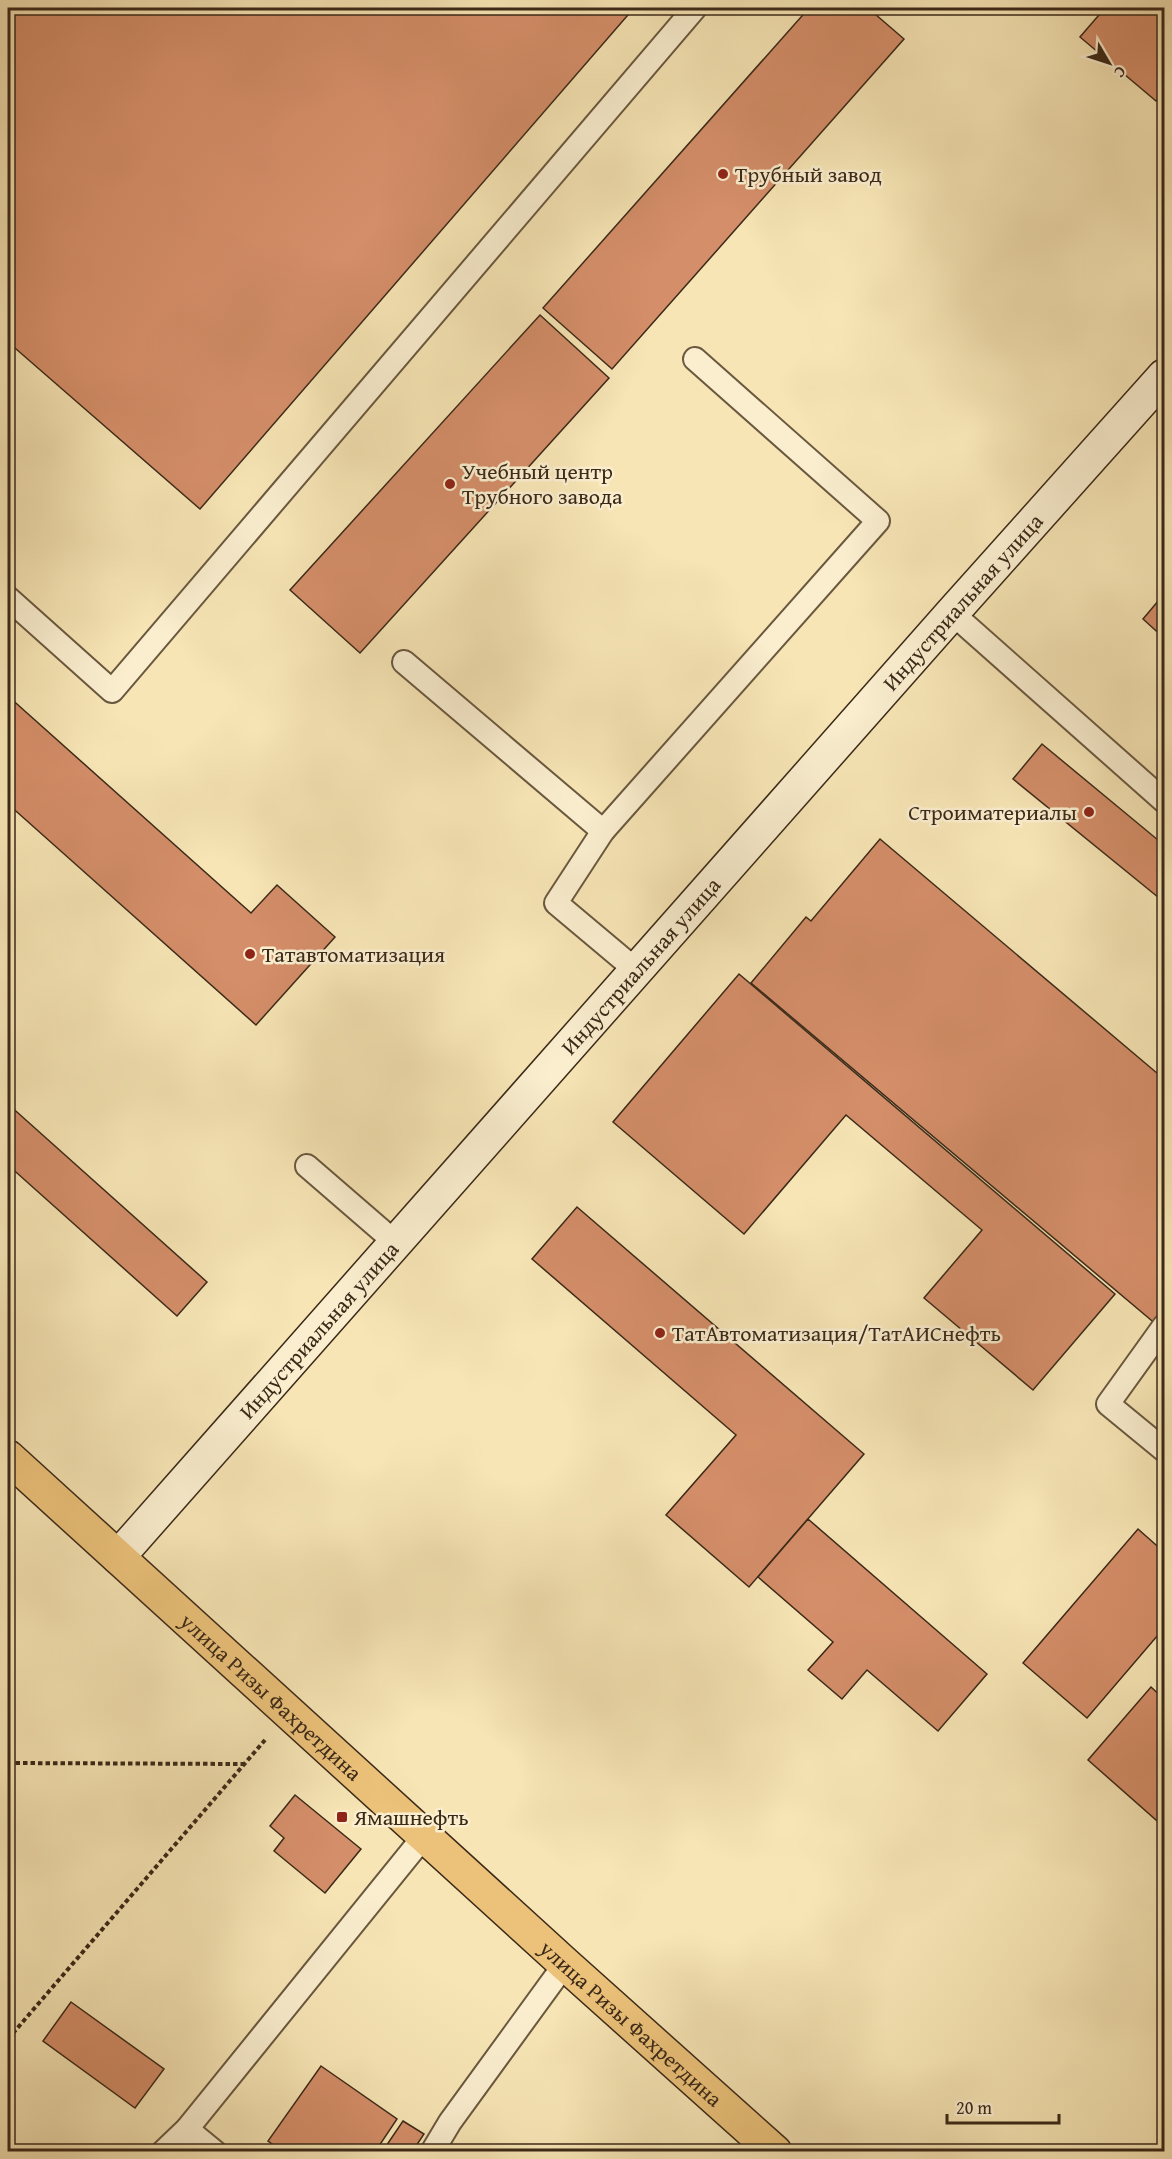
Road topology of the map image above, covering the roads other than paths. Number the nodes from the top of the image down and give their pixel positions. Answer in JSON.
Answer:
{"nodes":[{"id":1,"x":695,"y":8,"type":"edge"},
{"id":2,"x":695,"y":359,"type":"dead end"},
{"id":3,"x":1164,"y":376,"type":"edge"},
{"id":4,"x":8,"y":598,"type":"edge"},
{"id":5,"x":952,"y":613,"type":"junction"},
{"id":6,"x":404,"y":662,"type":"dead end"},
{"id":7,"x":1164,"y":801,"type":"edge"},
{"id":8,"x":603,"y":831,"type":"junction"},
{"id":9,"x":637,"y":971,"type":"junction"},
{"id":10,"x":307,"y":1166,"type":"dead end"},
{"id":11,"x":396,"y":1243,"type":"junction"},
{"id":12,"x":1164,"y":1326,"type":"edge"},
{"id":13,"x":1164,"y":1450,"type":"edge"},
{"id":14,"x":8,"y":1456,"type":"edge"},
{"id":15,"x":118,"y":1557,"type":"junction"},
{"id":16,"x":425,"y":1835,"type":"junction"},
{"id":17,"x":565,"y":1964,"type":"junction"},
{"id":18,"x":187,"y":2129,"type":"junction"},
{"id":19,"x":163,"y":2151,"type":"edge"},
{"id":20,"x":215,"y":2151,"type":"edge"},
{"id":21,"x":432,"y":2151,"type":"edge"},
{"id":22,"x":775,"y":2151,"type":"edge"}],
"edges":[{"from":1,"to":4,"type":"lane"},
{"from":2,"to":8,"type":"lane"},
{"from":3,"to":5,"type":"street","name":"Индустриальная улица"},
{"from":5,"to":7,"type":"lane"},
{"from":5,"to":9,"type":"street","name":"Индустриальная улица"},
{"from":6,"to":8,"type":"lane"},
{"from":8,"to":9,"type":"lane"},
{"from":9,"to":11,"type":"street","name":"Индустриальная улица"},
{"from":10,"to":11,"type":"lane"},
{"from":11,"to":15,"type":"street","name":"Индустриальная улица"},
{"from":12,"to":13,"type":"lane"},
{"from":14,"to":15,"type":"main road","name":"улица Ризы Фахретдина"},
{"from":15,"to":16,"type":"main road","name":"улица Ризы Фахретдина"},
{"from":16,"to":17,"type":"main road","name":"улица Ризы Фахретдина"},
{"from":16,"to":18,"type":"lane"},
{"from":17,"to":21,"type":"lane"},
{"from":17,"to":22,"type":"main road","name":"улица Ризы Фахретдина"},
{"from":18,"to":19,"type":"lane"},
{"from":18,"to":20,"type":"lane"}]}
